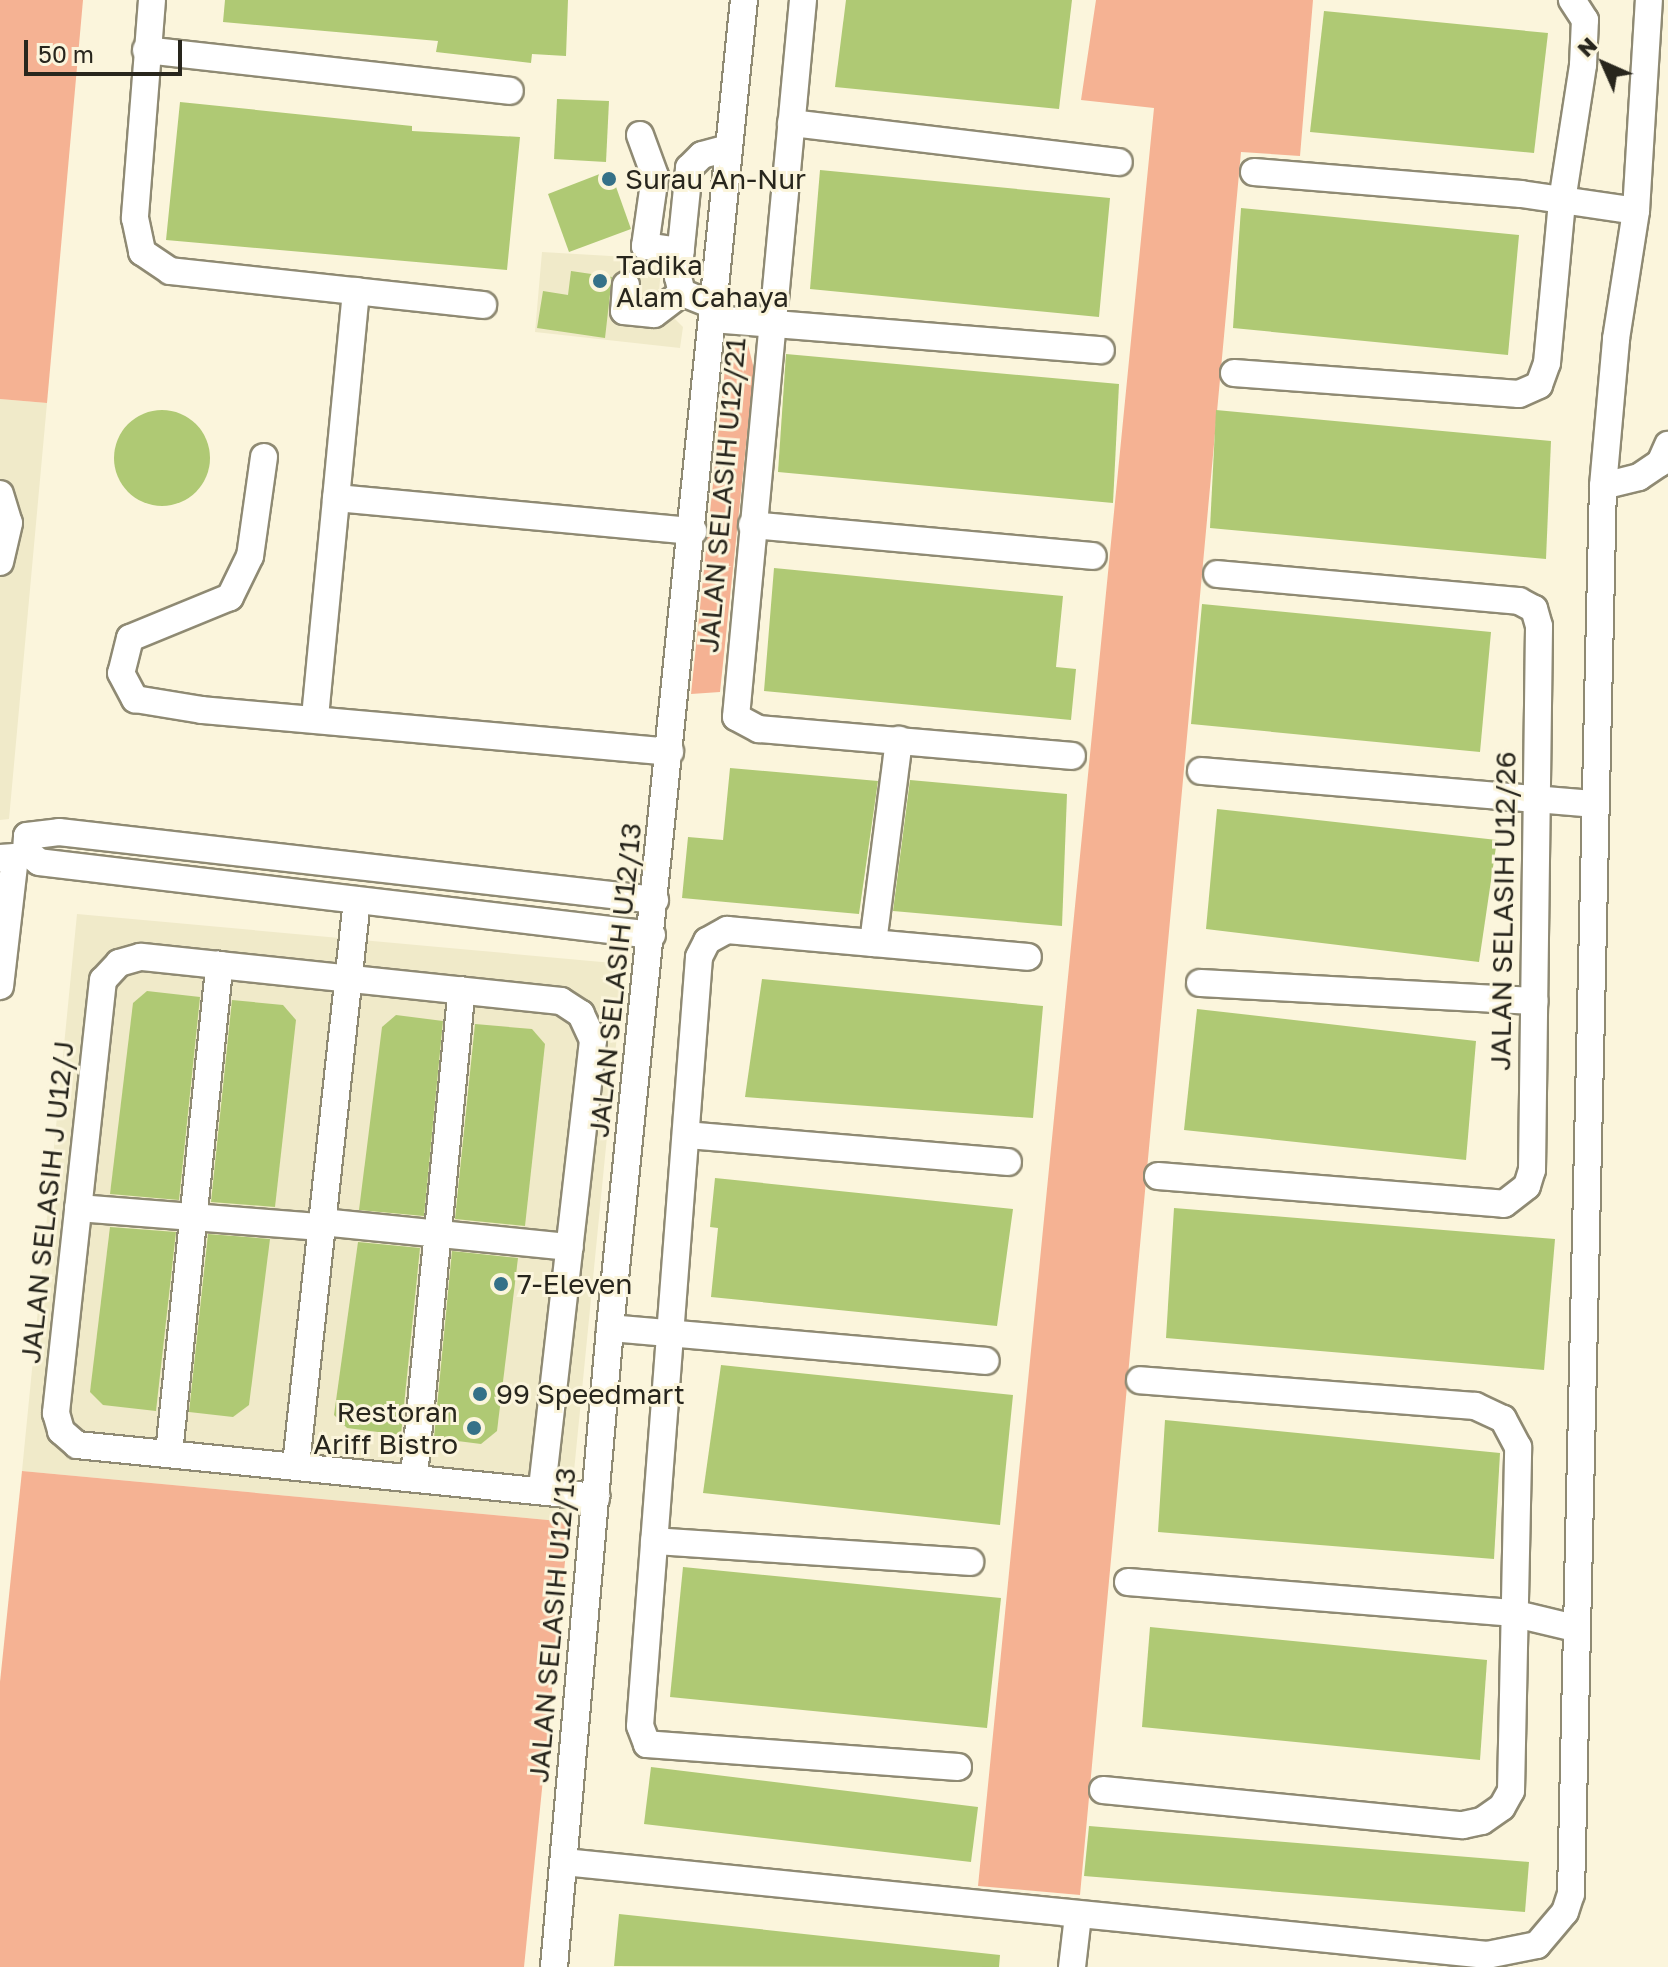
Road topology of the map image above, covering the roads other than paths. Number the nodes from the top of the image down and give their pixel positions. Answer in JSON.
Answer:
{"nodes":[{"id":1,"x":152,"y":0,"type":"edge"},
{"id":2,"x":744,"y":0,"type":"edge"},
{"id":3,"x":803,"y":0,"type":"edge"},
{"id":4,"x":1572,"y":0,"type":"edge"},
{"id":5,"x":1649,"y":0,"type":"edge"},
{"id":6,"x":146,"y":50,"type":"junction"},
{"id":7,"x":510,"y":91,"type":"dead end"},
{"id":8,"x":791,"y":123,"type":"junction"},
{"id":9,"x":640,"y":135,"type":"dead end"},
{"id":10,"x":725,"y":149,"type":"junction"},
{"id":11,"x":1119,"y":162,"type":"dead end"},
{"id":12,"x":1254,"y":172,"type":"dead end"},
{"id":13,"x":1562,"y":201,"type":"junction"},
{"id":14,"x":1636,"y":211,"type":"junction"},
{"id":15,"x":681,"y":251,"type":"junction"},
{"id":16,"x":626,"y":285,"type":"dead end"},
{"id":17,"x":356,"y":291,"type":"junction"},
{"id":18,"x":682,"y":293,"type":"junction"},
{"id":19,"x":483,"y":305,"type":"dead end"},
{"id":20,"x":714,"y":313,"type":"junction"},
{"id":21,"x":769,"y":326,"type":"junction"},
{"id":22,"x":1101,"y":350,"type":"dead end"},
{"id":23,"x":1234,"y":373,"type":"dead end"},
{"id":24,"x":1668,"y":445,"type":"edge"},
{"id":25,"x":264,"y":457,"type":"dead end"},
{"id":26,"x":1603,"y":486,"type":"junction"},
{"id":27,"x":0,"y":494,"type":"edge"},
{"id":28,"x":336,"y":498,"type":"junction"},
{"id":29,"x":752,"y":525,"type":"junction"},
{"id":30,"x":693,"y":531,"type":"junction"},
{"id":31,"x":1093,"y":556,"type":"dead end"},
{"id":32,"x":0,"y":562,"type":"edge"},
{"id":33,"x":1217,"y":574,"type":"dead end"},
{"id":34,"x":315,"y":717,"type":"junction"},
{"id":35,"x":899,"y":740,"type":"junction"},
{"id":36,"x":670,"y":752,"type":"junction"},
{"id":37,"x":1072,"y":756,"type":"dead end"},
{"id":38,"x":1201,"y":771,"type":"dead end"},
{"id":39,"x":1535,"y":802,"type":"junction"},
{"id":40,"x":1592,"y":804,"type":"junction"},
{"id":41,"x":0,"y":858,"type":"edge"},
{"id":42,"x":357,"y":900,"type":"junction"},
{"id":43,"x":655,"y":900,"type":"junction"},
{"id":44,"x":652,"y":935,"type":"junction"},
{"id":45,"x":873,"y":943,"type":"junction"},
{"id":46,"x":2,"y":946,"type":"edge"},
{"id":47,"x":1028,"y":957,"type":"dead end"},
{"id":48,"x":219,"y":965,"type":"junction"},
{"id":49,"x":347,"y":978,"type":"junction"},
{"id":50,"x":1200,"y":983,"type":"dead end"},
{"id":51,"x":0,"y":986,"type":"edge"},
{"id":52,"x":462,"y":990,"type":"junction"},
{"id":53,"x":1535,"y":1001,"type":"junction"},
{"id":54,"x":686,"y":1135,"type":"junction"},
{"id":55,"x":1008,"y":1162,"type":"dead end"},
{"id":56,"x":1158,"y":1176,"type":"dead end"},
{"id":57,"x":78,"y":1208,"type":"junction"},
{"id":58,"x":193,"y":1218,"type":"junction"},
{"id":59,"x":321,"y":1224,"type":"junction"},
{"id":60,"x":438,"y":1234,"type":"junction"},
{"id":61,"x":570,"y":1247,"type":"junction"},
{"id":62,"x":610,"y":1328,"type":"junction"},
{"id":63,"x":670,"y":1336,"type":"junction"},
{"id":64,"x":986,"y":1361,"type":"dead end"},
{"id":65,"x":1140,"y":1380,"type":"dead end"},
{"id":66,"x":169,"y":1453,"type":"junction"},
{"id":67,"x":296,"y":1465,"type":"junction"},
{"id":68,"x":414,"y":1476,"type":"junction"},
{"id":69,"x":542,"y":1488,"type":"junction"},
{"id":70,"x":596,"y":1497,"type":"junction"},
{"id":71,"x":654,"y":1541,"type":"junction"},
{"id":72,"x":970,"y":1562,"type":"dead end"},
{"id":73,"x":1128,"y":1582,"type":"dead end"},
{"id":74,"x":1512,"y":1613,"type":"junction"},
{"id":75,"x":1575,"y":1628,"type":"junction"},
{"id":76,"x":958,"y":1767,"type":"dead end"},
{"id":77,"x":1103,"y":1790,"type":"dead end"},
{"id":78,"x":564,"y":1862,"type":"junction"},
{"id":79,"x":1078,"y":1916,"type":"junction"},
{"id":80,"x":554,"y":1967,"type":"edge"},
{"id":81,"x":1072,"y":1967,"type":"edge"}],
"edges":[{"from":1,"to":6,"type":"street"},
{"from":2,"to":10,"type":"street","name":"JALAN SELASIH U12/13"},
{"from":3,"to":8,"type":"street","name":"JALAN SELASIH U12/21"},
{"from":4,"to":13,"type":"street"},
{"from":5,"to":14,"type":"street"},
{"from":6,"to":7,"type":"street"},
{"from":6,"to":17,"type":"street"},
{"from":8,"to":11,"type":"street"},
{"from":8,"to":21,"type":"street","name":"JALAN SELASIH U12/21"},
{"from":9,"to":15,"type":"street"},
{"from":10,"to":15,"type":"street"},
{"from":10,"to":20,"type":"street","name":"JALAN SELASIH U12/13"},
{"from":12,"to":13,"type":"street"},
{"from":13,"to":14,"type":"street"},
{"from":13,"to":23,"type":"street"},
{"from":14,"to":26,"type":"street"},
{"from":15,"to":18,"type":"street"},
{"from":16,"to":18,"type":"street"},
{"from":17,"to":19,"type":"street"},
{"from":17,"to":28,"type":"street"},
{"from":18,"to":20,"type":"street"},
{"from":20,"to":21,"type":"street"},
{"from":20,"to":30,"type":"street","name":"JALAN SELASIH U12/13"},
{"from":21,"to":22,"type":"street"},
{"from":21,"to":29,"type":"street","name":"JALAN SELASIH U12/21"},
{"from":24,"to":26,"type":"street"},
{"from":25,"to":34,"type":"street"},
{"from":26,"to":40,"type":"street"},
{"from":27,"to":32,"type":"street"},
{"from":28,"to":30,"type":"street"},
{"from":28,"to":34,"type":"street"},
{"from":29,"to":31,"type":"street"},
{"from":29,"to":35,"type":"street","name":"JALAN SELASIH U12/21"},
{"from":30,"to":36,"type":"street","name":"JALAN SELASIH U12/13"},
{"from":33,"to":39,"type":"street","name":"JALAN SELASIH U12/26"},
{"from":34,"to":36,"type":"street"},
{"from":35,"to":37,"type":"street"},
{"from":35,"to":45,"type":"street"},
{"from":36,"to":43,"type":"street","name":"JALAN SELASIH U12/13"},
{"from":38,"to":39,"type":"street"},
{"from":39,"to":40,"type":"street"},
{"from":39,"to":53,"type":"street","name":"JALAN SELASIH U12/26"},
{"from":40,"to":75,"type":"street"},
{"from":41,"to":46,"type":"street"},
{"from":42,"to":43,"type":"street"},
{"from":42,"to":44,"type":"street"},
{"from":42,"to":49,"type":"street"},
{"from":43,"to":44,"type":"street","name":"JALAN SELASIH U12/13"},
{"from":44,"to":62,"type":"street","name":"JALAN SELASIH U12/13"},
{"from":45,"to":47,"type":"street"},
{"from":45,"to":54,"type":"street"},
{"from":46,"to":51,"type":"street"},
{"from":48,"to":49,"type":"street"},
{"from":48,"to":57,"type":"street","name":"JALAN SELASIH J U12/J"},
{"from":48,"to":58,"type":"street"},
{"from":49,"to":52,"type":"street"},
{"from":49,"to":59,"type":"street"},
{"from":50,"to":53,"type":"street"},
{"from":52,"to":60,"type":"street"},
{"from":52,"to":61,"type":"street"},
{"from":53,"to":56,"type":"street","name":"JALAN SELASIH U12/26"},
{"from":54,"to":55,"type":"street"},
{"from":54,"to":63,"type":"street"},
{"from":57,"to":58,"type":"street"},
{"from":57,"to":66,"type":"street","name":"JALAN SELASIH J U12/J"},
{"from":58,"to":59,"type":"street"},
{"from":58,"to":66,"type":"street"},
{"from":59,"to":60,"type":"street"},
{"from":59,"to":67,"type":"street"},
{"from":60,"to":61,"type":"street"},
{"from":60,"to":68,"type":"street"},
{"from":61,"to":69,"type":"street"},
{"from":62,"to":63,"type":"street"},
{"from":62,"to":70,"type":"street","name":"JALAN SELASIH U12/13"},
{"from":63,"to":64,"type":"street"},
{"from":63,"to":71,"type":"street"},
{"from":65,"to":74,"type":"street"},
{"from":66,"to":67,"type":"street"},
{"from":67,"to":68,"type":"street"},
{"from":68,"to":69,"type":"street"},
{"from":69,"to":70,"type":"street"},
{"from":70,"to":78,"type":"street","name":"JALAN SELASIH U12/13"},
{"from":71,"to":72,"type":"street"},
{"from":71,"to":76,"type":"street"},
{"from":73,"to":74,"type":"street"},
{"from":74,"to":75,"type":"street"},
{"from":74,"to":77,"type":"street"},
{"from":75,"to":79,"type":"street"},
{"from":78,"to":79,"type":"street"},
{"from":78,"to":80,"type":"street","name":"JALAN SELASIH U12/13"},
{"from":79,"to":81,"type":"street"}]}
